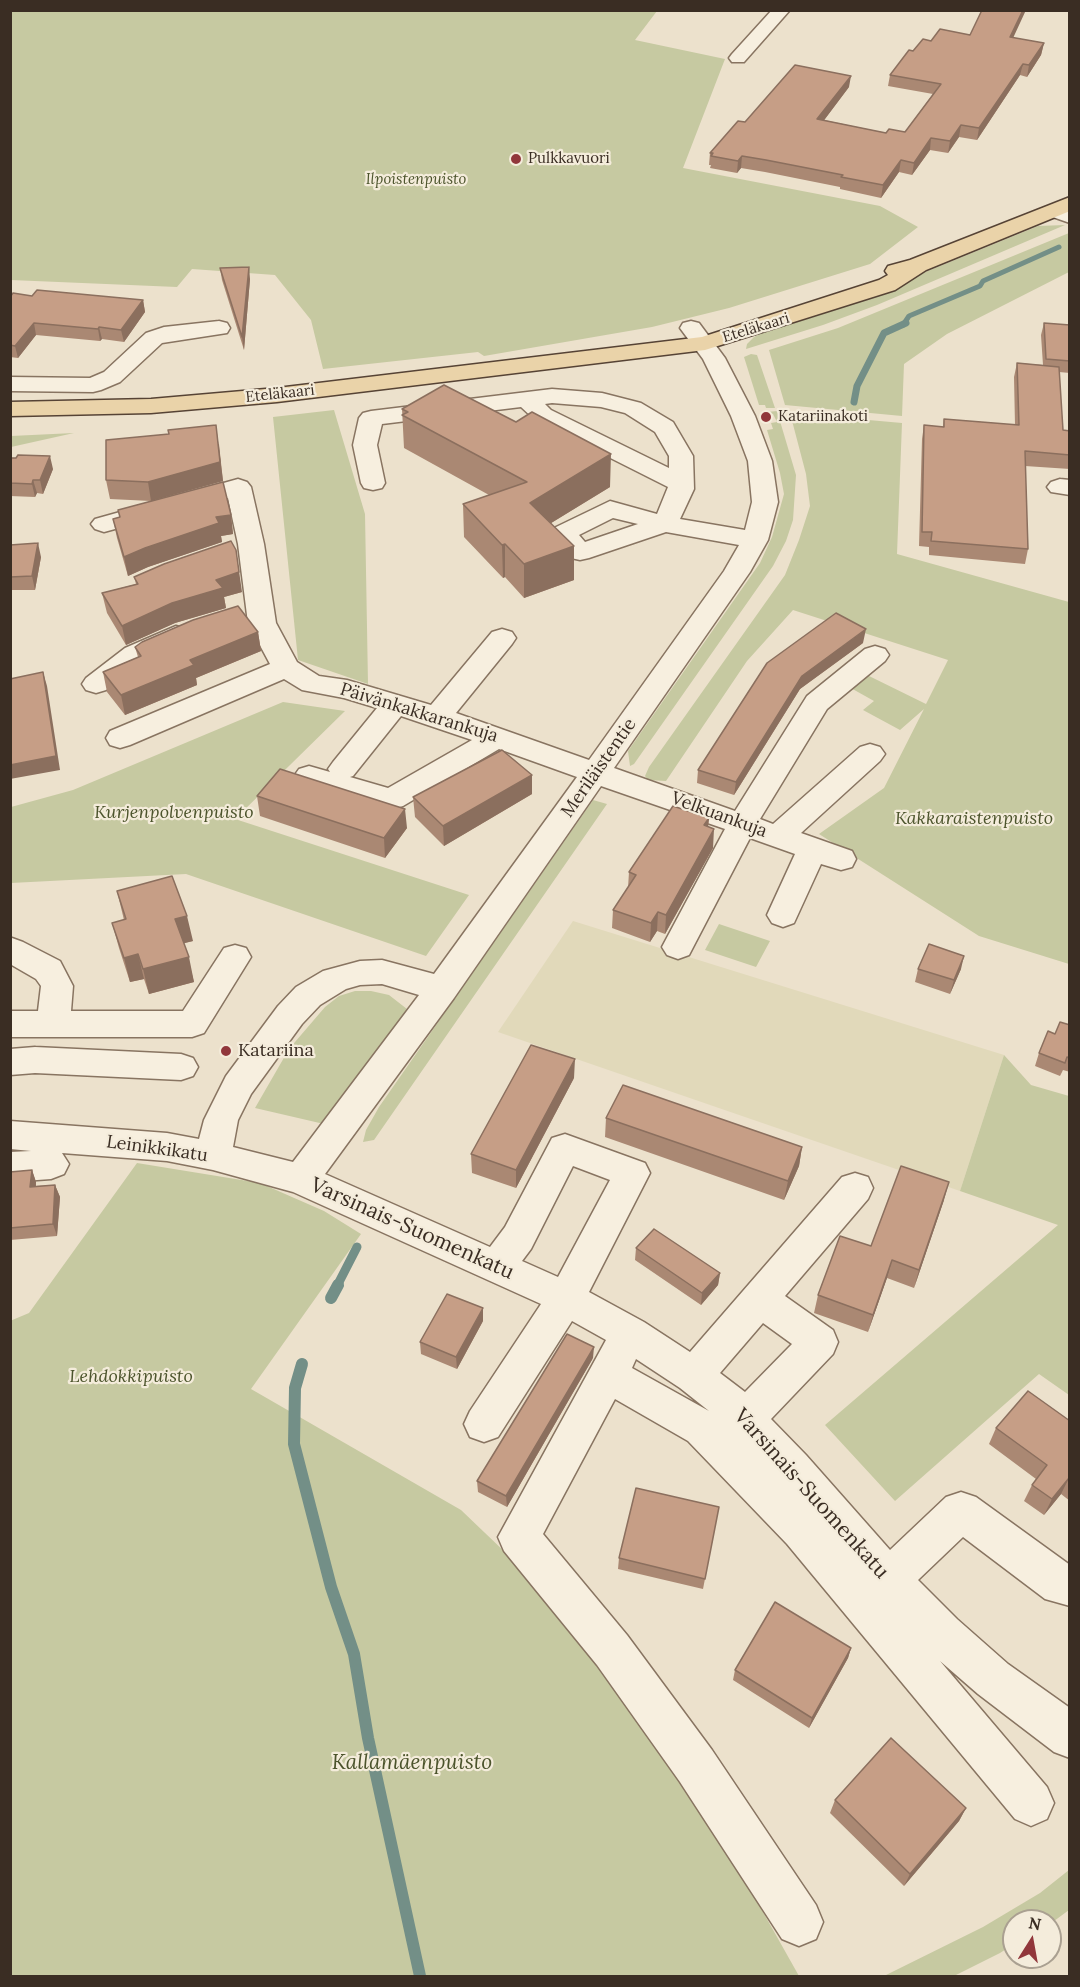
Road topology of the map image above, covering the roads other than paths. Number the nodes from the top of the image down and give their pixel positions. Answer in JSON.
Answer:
{"nodes":[{"id":1,"x":782,"y":10,"type":"edge"},
{"id":2,"x":738,"y":58,"type":"dead end"},
{"id":3,"x":1064,"y":210,"type":"edge"},
{"id":4,"x":219,"y":328,"type":"dead end"},
{"id":5,"x":698,"y":336,"type":"junction"},
{"id":6,"x":10,"y":384,"type":"edge"},
{"id":7,"x":527,"y":399,"type":"junction"},
{"id":8,"x":10,"y":409,"type":"edge"},
{"id":9,"x":373,"y":483,"type":"dead end"},
{"id":10,"x":681,"y":484,"type":"junction"},
{"id":11,"x":104,"y":524,"type":"dead end"},
{"id":12,"x":755,"y":540,"type":"junction"},
{"id":13,"x":196,"y":628,"type":"edge"},
{"id":14,"x":502,"y":638,"type":"dead end"},
{"id":15,"x":875,"y":655,"type":"dead end"},
{"id":16,"x":286,"y":668,"type":"junction"},
{"id":17,"x":96,"y":684,"type":"dead end"},
{"id":18,"x":396,"y":703,"type":"junction"},
{"id":19,"x":437,"y":717,"type":"junction"},
{"id":20,"x":498,"y":737,"type":"junction"},
{"id":21,"x":120,"y":738,"type":"dead end"},
{"id":22,"x":870,"y":754,"type":"dead end"},
{"id":23,"x":343,"y":769,"type":"dead end"},
{"id":24,"x":597,"y":771,"type":"junction"},
{"id":25,"x":309,"y":776,"type":"edge"},
{"id":26,"x":743,"y":824,"type":"junction"},
{"id":27,"x":780,"y":836,"type":"junction"},
{"id":28,"x":783,"y":915,"type":"dead end"},
{"id":29,"x":678,"y":947,"type":"dead end"},
{"id":30,"x":12,"y":950,"type":"edge"},
{"id":31,"x":235,"y":957,"type":"dead end"},
{"id":32,"x":442,"y":989,"type":"junction"},
{"id":33,"x":53,"y":1022,"type":"junction"},
{"id":34,"x":10,"y":1024,"type":"edge"},
{"id":35,"x":10,"y":1062,"type":"edge"},
{"id":36,"x":181,"y":1067,"type":"dead end"},
{"id":37,"x":10,"y":1135,"type":"edge"},
{"id":38,"x":213,"y":1156,"type":"junction"},
{"id":39,"x":51,"y":1164,"type":"dead end"},
{"id":40,"x":10,"y":1167,"type":"edge"},
{"id":41,"x":301,"y":1179,"type":"junction"},
{"id":42,"x":855,"y":1188,"type":"dead end"},
{"id":43,"x":496,"y":1267,"type":"junction"},
{"id":44,"x":566,"y":1298,"type":"junction"},
{"id":45,"x":760,"y":1300,"type":"junction"},
{"id":46,"x":630,"y":1334,"type":"junction"},
{"id":47,"x":609,"y":1375,"type":"junction"},
{"id":48,"x":694,"y":1376,"type":"junction"},
{"id":49,"x":744,"y":1420,"type":"junction"},
{"id":50,"x":484,"y":1424,"type":"dead end"},
{"id":51,"x":888,"y":1579,"type":"junction"},
{"id":52,"x":1070,"y":1586,"type":"edge"},
{"id":53,"x":1070,"y":1736,"type":"edge"},
{"id":54,"x":1031,"y":1803,"type":"dead end"},
{"id":55,"x":799,"y":1922,"type":"dead end"}],
"edges":[{"from":1,"to":2,"type":"street"},
{"from":3,"to":5,"type":"main road","name":"Eteläkaari"},
{"from":4,"to":6,"type":"street"},
{"from":5,"to":8,"type":"main road","name":"Eteläkaari"},
{"from":5,"to":12,"type":"street","name":"Meriläistentie"},
{"from":7,"to":9,"type":"street"},
{"from":7,"to":10,"type":"street"},
{"from":7,"to":10,"type":"street"},
{"from":10,"to":12,"type":"street"},
{"from":11,"to":16,"type":"street"},
{"from":12,"to":24,"type":"street","name":"Meriläistentie"},
{"from":13,"to":17,"type":"street"},
{"from":14,"to":19,"type":"street"},
{"from":15,"to":26,"type":"street"},
{"from":16,"to":18,"type":"street","name":"Päivänkakkarankuja"},
{"from":16,"to":21,"type":"street"},
{"from":18,"to":19,"type":"street","name":"Päivänkakkarankuja"},
{"from":18,"to":23,"type":"street"},
{"from":19,"to":20,"type":"street","name":"Päivänkakkarankuja"},
{"from":20,"to":24,"type":"street","name":"Päivänkakkarankuja"},
{"from":20,"to":25,"type":"street"},
{"from":22,"to":27,"type":"street"},
{"from":24,"to":26,"type":"street","name":"Velkuankuja"},
{"from":24,"to":32,"type":"street","name":"Meriläistentie"},
{"from":26,"to":27,"type":"street","name":"Velkuankuja"},
{"from":26,"to":29,"type":"street"},
{"from":27,"to":28,"type":"street","name":"Velkuankuja"},
{"from":30,"to":33,"type":"street"},
{"from":31,"to":33,"type":"street"},
{"from":32,"to":38,"type":"street"},
{"from":32,"to":41,"type":"street","name":"Meriläistentie"},
{"from":33,"to":34,"type":"street"},
{"from":35,"to":36,"type":"street"},
{"from":37,"to":38,"type":"street","name":"Leinikkikatu"},
{"from":38,"to":41,"type":"street","name":"Leinikkikatu"},
{"from":39,"to":40,"type":"street"},
{"from":41,"to":43,"type":"street","name":"Varsinais-Suomenkatu"},
{"from":42,"to":45,"type":"street"},
{"from":43,"to":44,"type":"street","name":"Varsinais-Suomenkatu"},
{"from":43,"to":44,"type":"street"},
{"from":44,"to":46,"type":"street","name":"Varsinais-Suomenkatu"},
{"from":44,"to":50,"type":"street"},
{"from":45,"to":48,"type":"street"},
{"from":45,"to":49,"type":"street"},
{"from":46,"to":47,"type":"street"},
{"from":46,"to":48,"type":"street","name":"Varsinais-Suomenkatu"},
{"from":47,"to":54,"type":"street"},
{"from":47,"to":55,"type":"street"},
{"from":48,"to":49,"type":"street","name":"Varsinais-Suomenkatu"},
{"from":49,"to":51,"type":"street","name":"Varsinais-Suomenkatu"},
{"from":51,"to":52,"type":"street"},
{"from":51,"to":53,"type":"street","name":"Varsinais-Suomenkatu"}]}
